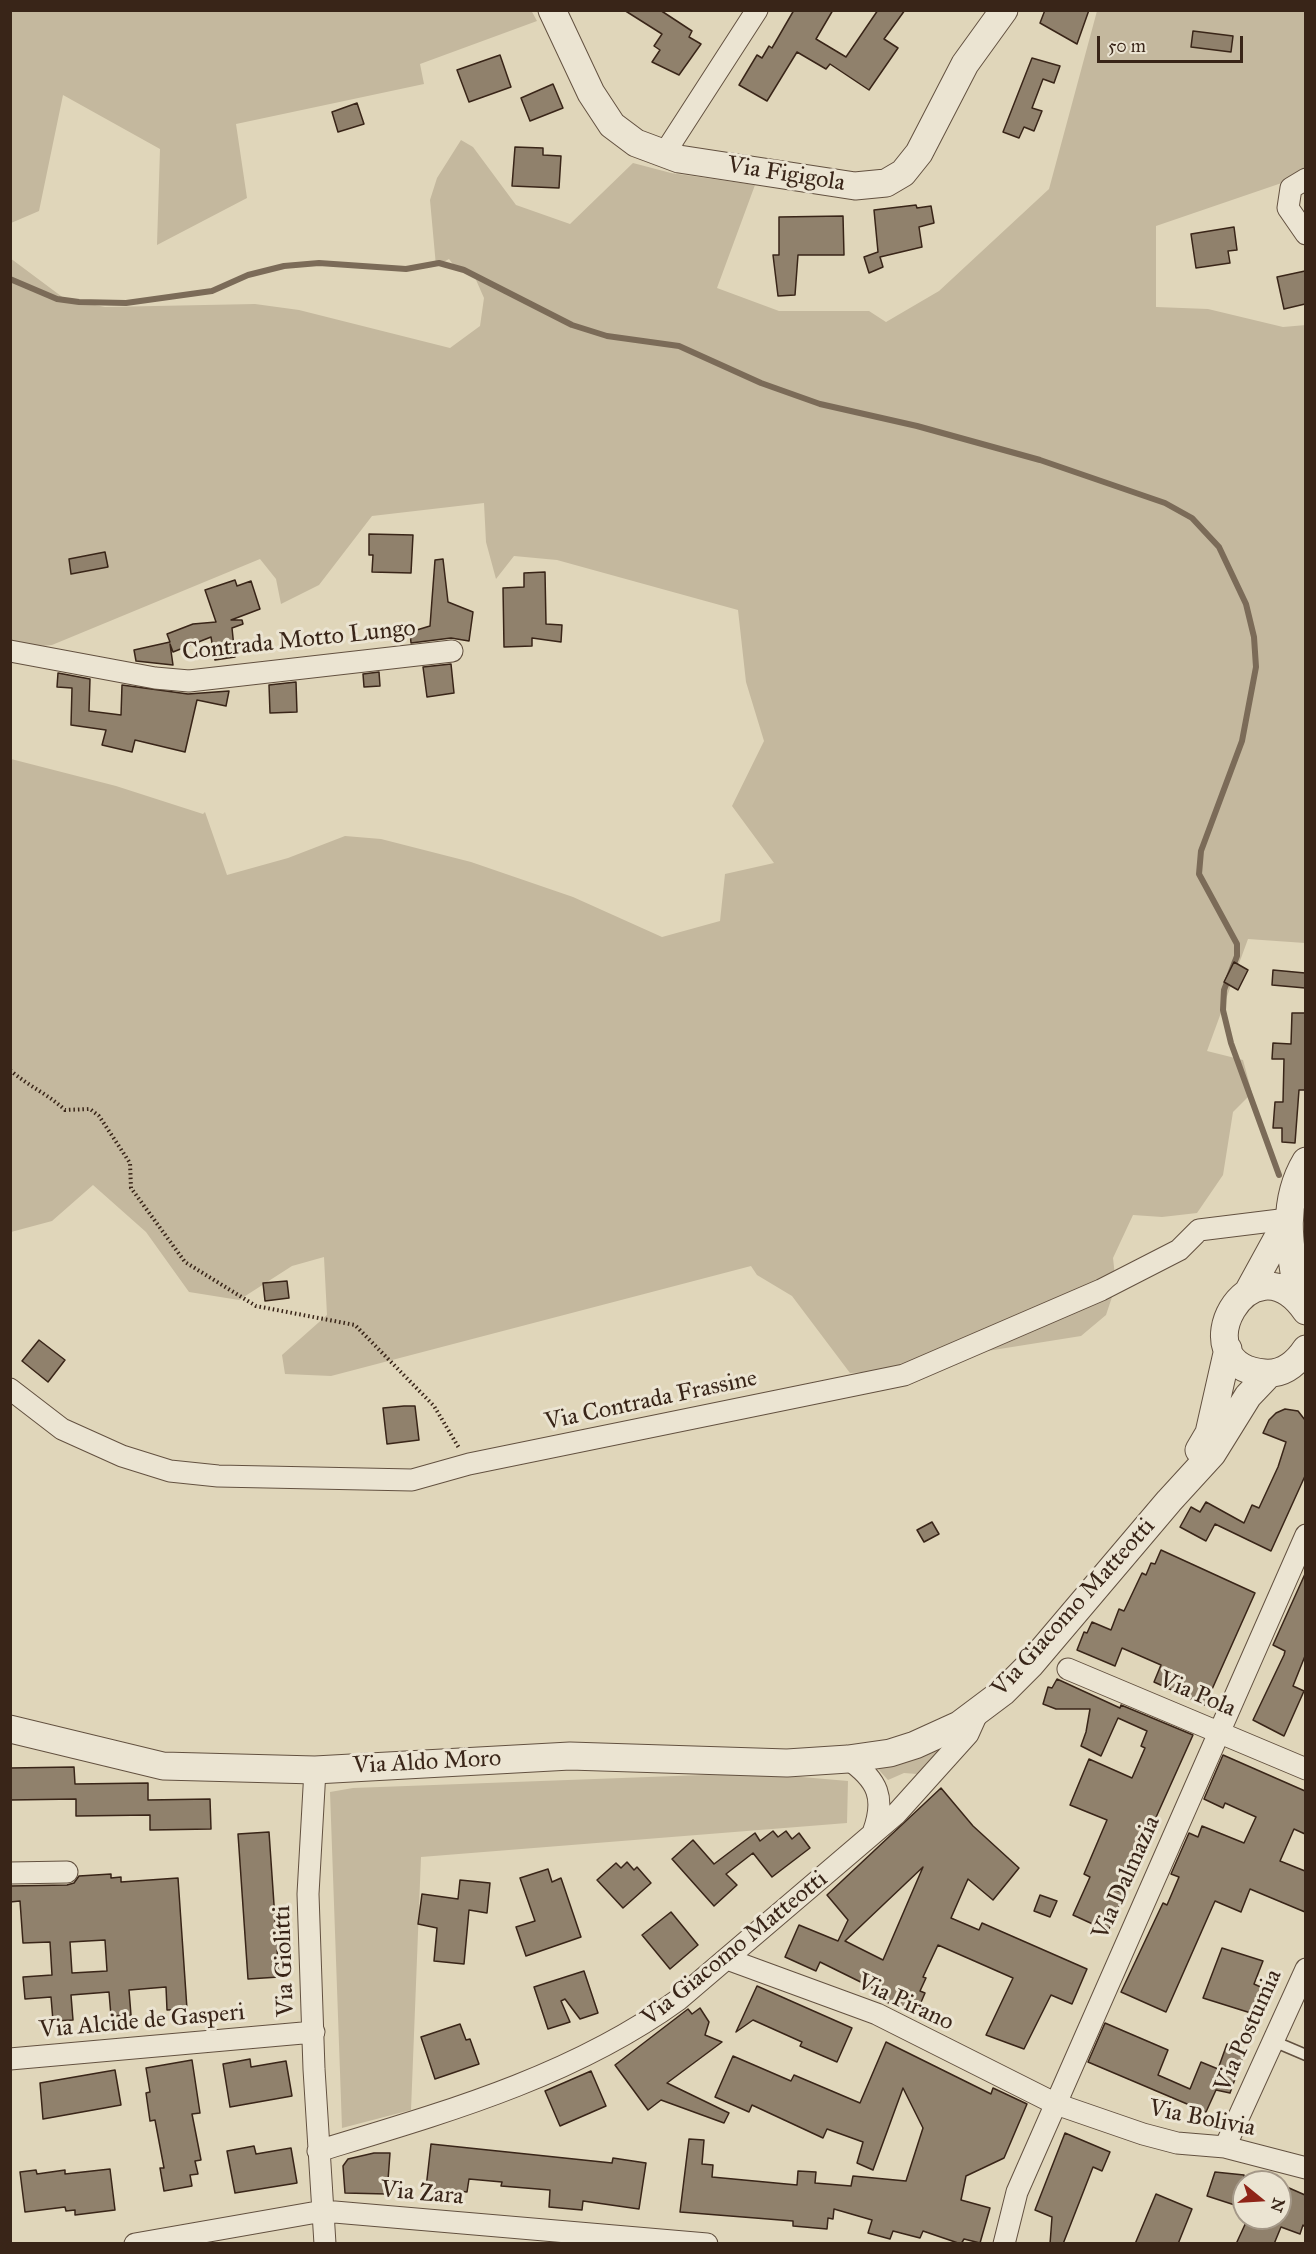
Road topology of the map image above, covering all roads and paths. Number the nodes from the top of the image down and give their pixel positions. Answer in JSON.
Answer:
{"nodes":[{"id":1,"x":552,"y":10,"type":"edge"},
{"id":2,"x":757,"y":10,"type":"edge"},
{"id":3,"x":1004,"y":10,"type":"edge"},
{"id":4,"x":664,"y":154,"type":"junction"},
{"id":5,"x":1305,"y":179,"type":"edge"},
{"id":6,"x":1305,"y":234,"type":"edge"},
{"id":7,"x":10,"y":651,"type":"edge"},
{"id":8,"x":452,"y":651,"type":"dead end"},
{"id":9,"x":10,"y":1070,"type":"edge"},
{"id":10,"x":1302,"y":1175,"type":"edge"},
{"id":11,"x":1288,"y":1219,"type":"junction"},
{"id":12,"x":1248,"y":1292,"type":"junction"},
{"id":13,"x":1302,"y":1306,"type":"edge"},
{"id":14,"x":1228,"y":1349,"type":"junction"},
{"id":15,"x":1305,"y":1349,"type":"edge"},
{"id":16,"x":1286,"y":1374,"type":"edge"},
{"id":17,"x":10,"y":1389,"type":"edge"},
{"id":18,"x":469,"y":1464,"type":"junction"},
{"id":19,"x":1169,"y":1500,"type":"junction"},
{"id":20,"x":1305,"y":1535,"type":"edge"},
{"id":21,"x":1068,"y":1669,"type":"dead end"},
{"id":22,"x":977,"y":1714,"type":"junction"},
{"id":23,"x":10,"y":1729,"type":"edge"},
{"id":24,"x":1219,"y":1732,"type":"junction"},
{"id":25,"x":848,"y":1760,"type":"junction"},
{"id":26,"x":1305,"y":1769,"type":"edge"},
{"id":27,"x":315,"y":1770,"type":"junction"},
{"id":28,"x":873,"y":1833,"type":"junction"},
{"id":29,"x":67,"y":1872,"type":"dead end"},
{"id":30,"x":10,"y":1873,"type":"edge"},
{"id":31,"x":727,"y":1959,"type":"junction"},
{"id":32,"x":1305,"y":1969,"type":"edge"},
{"id":33,"x":314,"y":2032,"type":"junction"},
{"id":34,"x":1273,"y":2041,"type":"junction"},
{"id":35,"x":1305,"y":2055,"type":"edge"},
{"id":36,"x":10,"y":2059,"type":"edge"},
{"id":37,"x":1056,"y":2104,"type":"junction"},
{"id":38,"x":1225,"y":2147,"type":"junction"},
{"id":39,"x":318,"y":2151,"type":"junction"},
{"id":40,"x":1305,"y":2168,"type":"edge"},
{"id":41,"x":323,"y":2211,"type":"junction"},
{"id":42,"x":135,"y":2244,"type":"edge"},
{"id":43,"x":325,"y":2244,"type":"edge"},
{"id":44,"x":707,"y":2244,"type":"edge"},
{"id":45,"x":1004,"y":2244,"type":"edge"}],
"edges":[{"from":1,"to":4,"type":"street","name":"Via Figigola"},
{"from":2,"to":4,"type":"street"},
{"from":3,"to":4,"type":"street","name":"Via Figigola"},
{"from":5,"to":6,"type":"street"},
{"from":7,"to":8,"type":"street","name":"Contrada Motto Lungo"},
{"from":9,"to":18,"type":"path"},
{"from":10,"to":11,"type":"street"},
{"from":11,"to":12,"type":"street","name":"Via Giacomo Matteotti"},
{"from":11,"to":13,"type":"street"},
{"from":11,"to":18,"type":"street","name":"Via Contrada Frassine"},
{"from":12,"to":13,"type":"street"},
{"from":12,"to":14,"type":"street","name":"Via Giacomo Matteotti"},
{"from":14,"to":16,"type":"street"},
{"from":14,"to":19,"type":"street","name":"Via Giacomo Matteotti"},
{"from":15,"to":16,"type":"street","name":"Via Giacomo Matteotti"},
{"from":16,"to":19,"type":"street","name":"Via Giacomo Matteotti"},
{"from":17,"to":18,"type":"street","name":"Via Contrada Frassine"},
{"from":19,"to":22,"type":"street","name":"Via Giacomo Matteotti"},
{"from":20,"to":24,"type":"street","name":"Via Dalmazia"},
{"from":21,"to":24,"type":"street","name":"Via Pola"},
{"from":22,"to":25,"type":"street","name":"Via Giacomo Matteotti"},
{"from":22,"to":28,"type":"street","name":"Via Giacomo Matteotti"},
{"from":23,"to":27,"type":"street","name":"Via Aldo Moro"},
{"from":24,"to":26,"type":"street","name":"Via Pola"},
{"from":24,"to":37,"type":"street","name":"Via Dalmazia"},
{"from":25,"to":27,"type":"street","name":"Via Aldo Moro"},
{"from":25,"to":28,"type":"street"},
{"from":27,"to":33,"type":"street","name":"Via Giolitti"},
{"from":28,"to":31,"type":"street","name":"Via Giacomo Matteotti"},
{"from":29,"to":30,"type":"street"},
{"from":31,"to":37,"type":"street","name":"Via Pirano"},
{"from":31,"to":39,"type":"street","name":"Via Giacomo Matteotti"},
{"from":32,"to":34,"type":"street","name":"Via Postumia"},
{"from":33,"to":36,"type":"street","name":"Via Alcide de Gasperi"},
{"from":33,"to":39,"type":"street","name":"Via Giolitti"},
{"from":34,"to":35,"type":"lane"},
{"from":34,"to":38,"type":"street","name":"Via Postumia"},
{"from":37,"to":38,"type":"street","name":"Via Bolivia"},
{"from":37,"to":45,"type":"street","name":"Via Dalmazia"},
{"from":38,"to":40,"type":"street","name":"Via Bolivia"},
{"from":39,"to":41,"type":"street","name":"Via Giolitti"},
{"from":41,"to":42,"type":"street","name":"Via Zara"},
{"from":41,"to":43,"type":"street","name":"Via Giolitti"},
{"from":41,"to":44,"type":"street","name":"Via Zara"}]}
